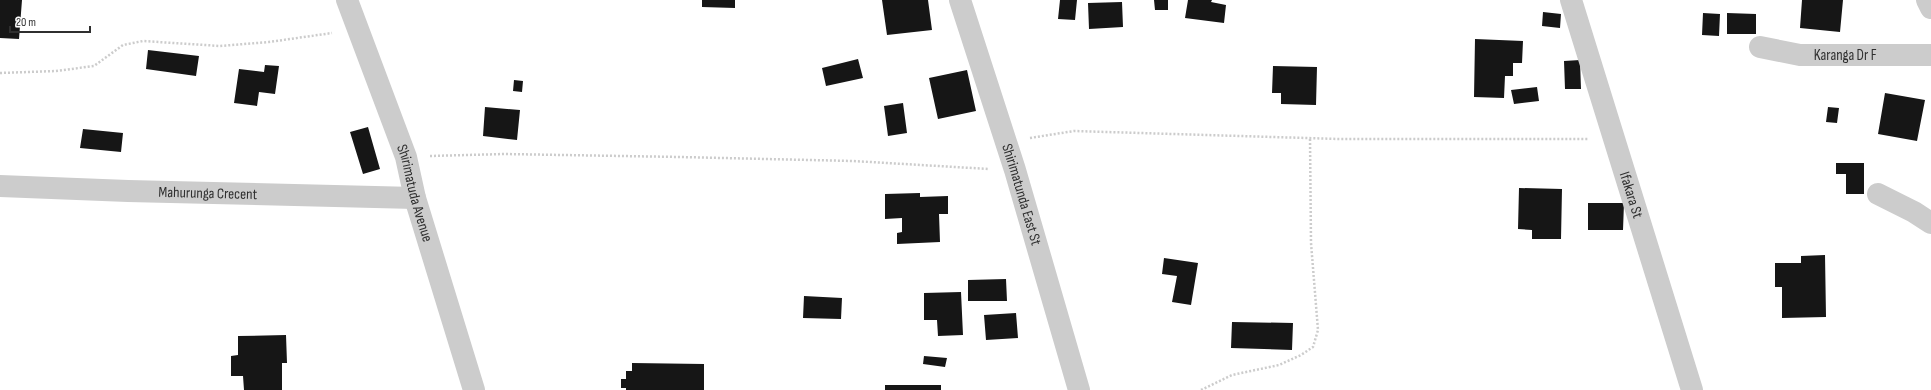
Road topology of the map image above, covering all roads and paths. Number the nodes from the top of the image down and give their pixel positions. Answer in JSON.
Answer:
{"nodes":[{"id":1,"x":347,"y":0,"type":"edge"},
{"id":2,"x":960,"y":0,"type":"edge"},
{"id":3,"x":1571,"y":0,"type":"edge"},
{"id":4,"x":1927,"y":0,"type":"edge"},
{"id":5,"x":1931,"y":8,"type":"edge"},
{"id":6,"x":356,"y":30,"type":"junction"},
{"id":7,"x":1760,"y":47,"type":"dead end"},
{"id":8,"x":1931,"y":55,"type":"edge"},
{"id":9,"x":0,"y":73,"type":"edge"},
{"id":10,"x":1310,"y":138,"type":"junction"},
{"id":11,"x":1614,"y":139,"type":"junction"},
{"id":12,"x":1006,"y":142,"type":"junction"},
{"id":13,"x":406,"y":157,"type":"junction"},
{"id":14,"x":1015,"y":170,"type":"junction"},
{"id":15,"x":0,"y":186,"type":"edge"},
{"id":16,"x":1878,"y":194,"type":"dead end"},
{"id":17,"x":415,"y":198,"type":"junction"},
{"id":18,"x":1931,"y":223,"type":"edge"},
{"id":19,"x":474,"y":390,"type":"edge"},
{"id":20,"x":1079,"y":390,"type":"edge"},
{"id":21,"x":1201,"y":390,"type":"edge"},
{"id":22,"x":1692,"y":390,"type":"edge"}],
"edges":[{"from":1,"to":6,"type":"street","name":"Shirimatuda Avenue"},
{"from":2,"to":12,"type":"street","name":"Shirimatunda East St"},
{"from":3,"to":11,"type":"street","name":"Ifakara St"},
{"from":4,"to":5,"type":"street"},
{"from":6,"to":9,"type":"path"},
{"from":6,"to":13,"type":"street","name":"Shirimatuda Avenue"},
{"from":7,"to":8,"type":"street","name":"Karanga Dr F"},
{"from":10,"to":11,"type":"path"},
{"from":10,"to":12,"type":"path"},
{"from":10,"to":21,"type":"path"},
{"from":11,"to":22,"type":"street","name":"Ifakara St"},
{"from":12,"to":14,"type":"street","name":"Shirimatunda East St"},
{"from":13,"to":14,"type":"path"},
{"from":13,"to":17,"type":"street","name":"Shirimatuda Avenue"},
{"from":14,"to":20,"type":"street","name":"Shirimatunda East St"},
{"from":15,"to":17,"type":"street","name":"Mahurunga Crecent"},
{"from":16,"to":18,"type":"street"},
{"from":17,"to":19,"type":"street","name":"Shirimatuda Avenue"}]}
